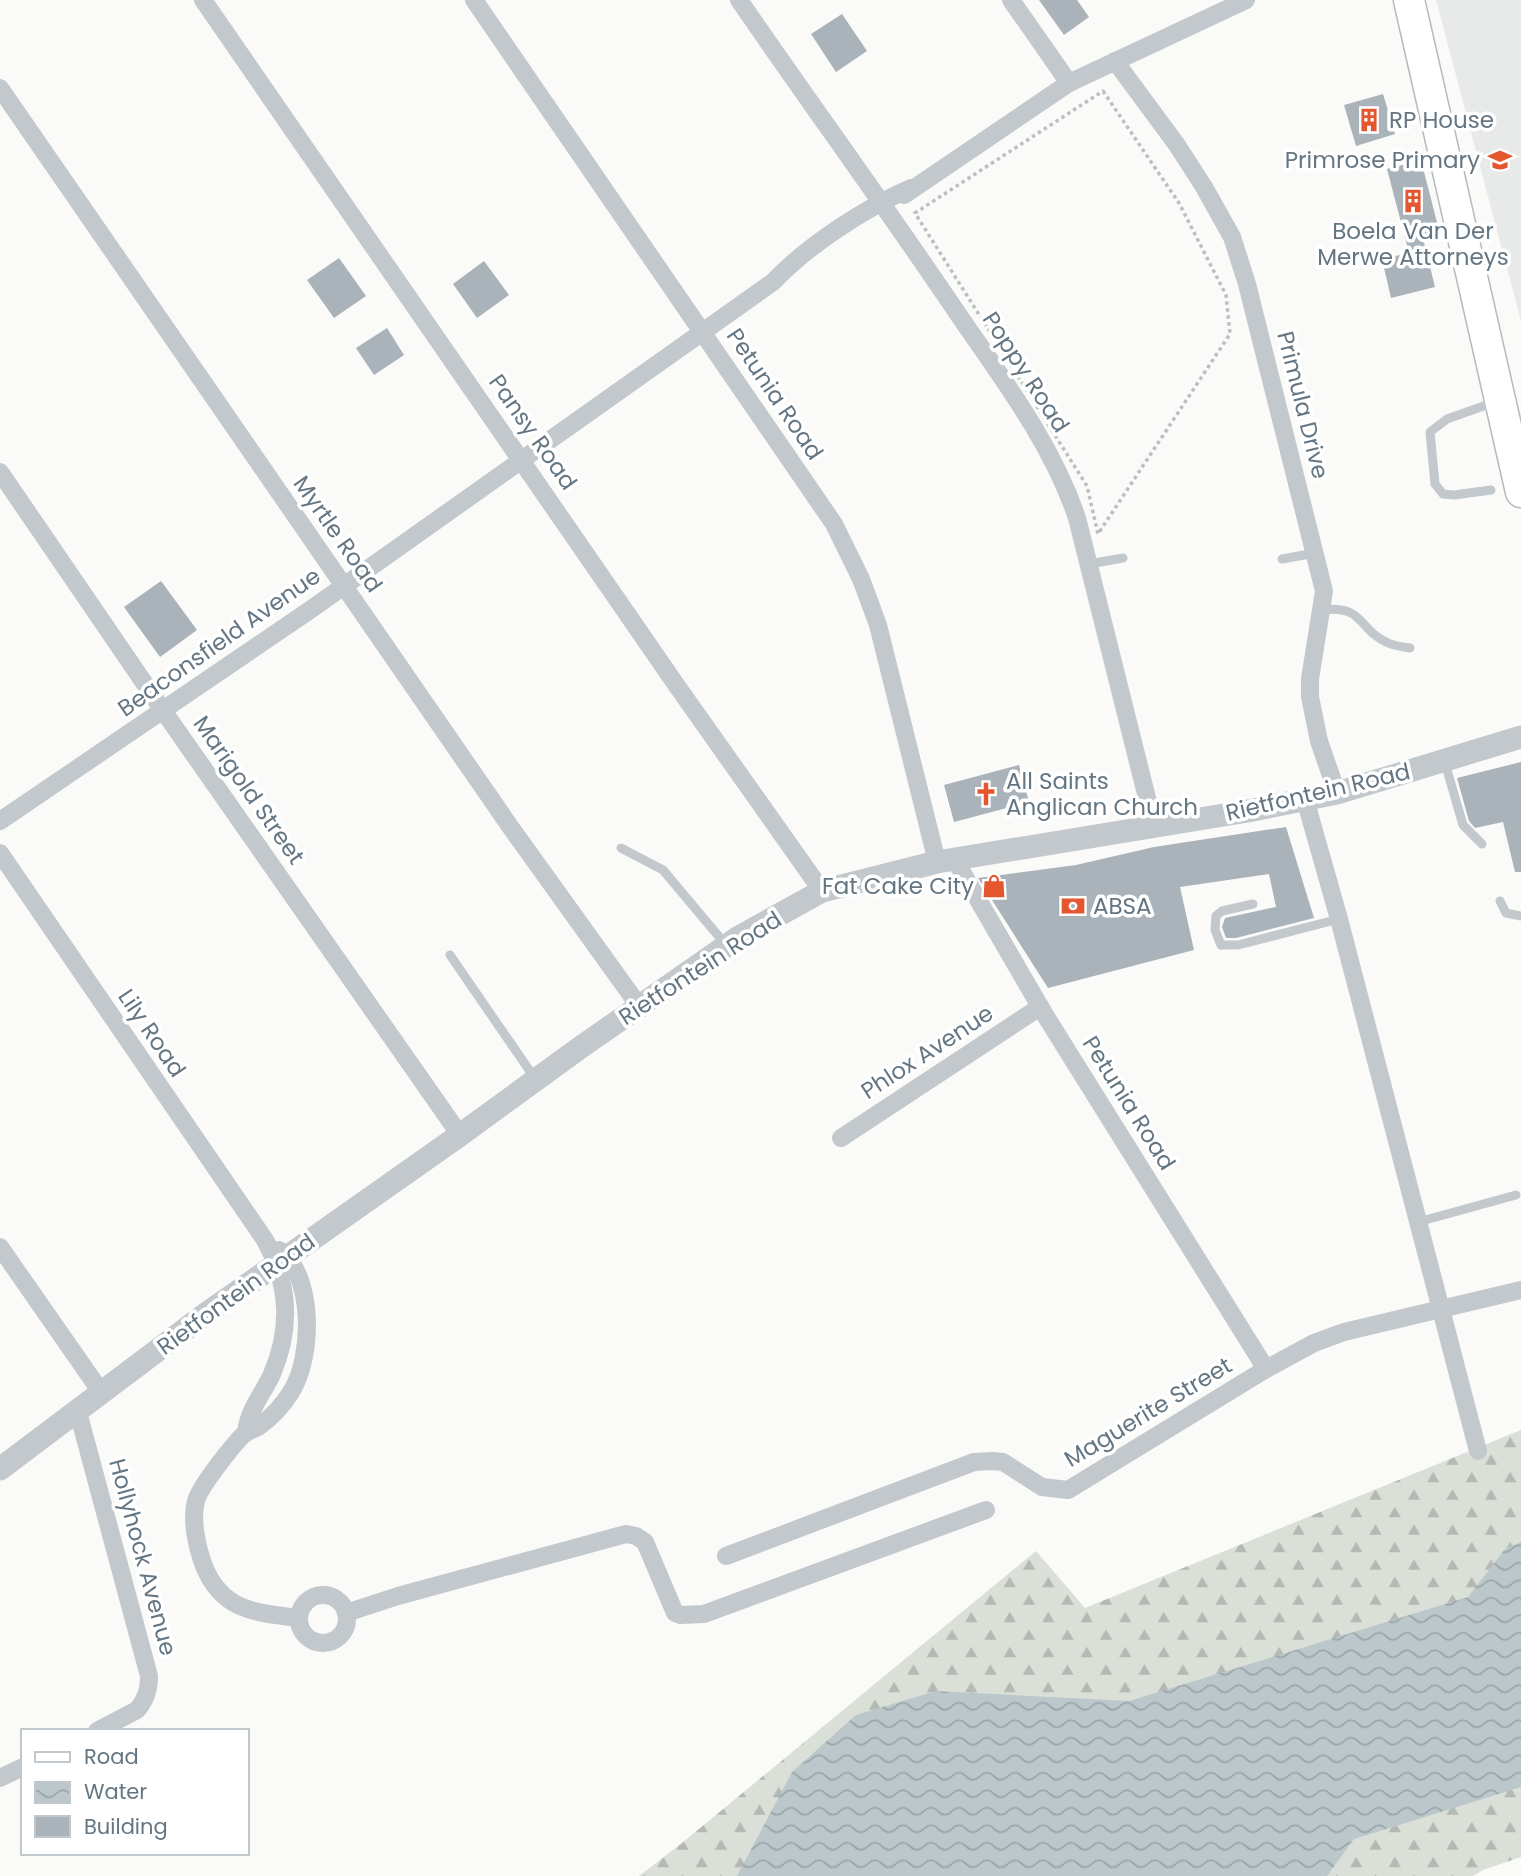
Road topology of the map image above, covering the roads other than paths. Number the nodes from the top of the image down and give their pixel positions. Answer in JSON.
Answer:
{"nodes":[{"id":1,"x":203,"y":0,"type":"edge"},
{"id":2,"x":474,"y":0,"type":"edge"},
{"id":3,"x":739,"y":0,"type":"edge"},
{"id":4,"x":1011,"y":0,"type":"edge"},
{"id":5,"x":1246,"y":0,"type":"edge"},
{"id":6,"x":1409,"y":0,"type":"edge"},
{"id":7,"x":1220,"y":5,"type":"edge"},
{"id":8,"x":1115,"y":61,"type":"junction"},
{"id":9,"x":1069,"y":83,"type":"junction"},
{"id":10,"x":0,"y":89,"type":"edge"},
{"id":11,"x":884,"y":205,"type":"junction"},
{"id":12,"x":702,"y":331,"type":"junction"},
{"id":13,"x":1500,"y":401,"type":"junction"},
{"id":14,"x":522,"y":460,"type":"junction"},
{"id":15,"x":0,"y":472,"type":"edge"},
{"id":16,"x":1491,"y":490,"type":"dead end"},
{"id":17,"x":1521,"y":492,"type":"edge"},
{"id":18,"x":1315,"y":553,"type":"junction"},
{"id":19,"x":1123,"y":558,"type":"dead end"},
{"id":20,"x":1282,"y":559,"type":"dead end"},
{"id":21,"x":1089,"y":564,"type":"junction"},
{"id":22,"x":344,"y":585,"type":"junction"},
{"id":23,"x":1322,"y":610,"type":"junction"},
{"id":24,"x":1410,"y":648,"type":"dead end"},
{"id":25,"x":162,"y":709,"type":"junction"},
{"id":26,"x":1521,"y":737,"type":"edge"},
{"id":27,"x":1444,"y":761,"type":"junction"},
{"id":28,"x":1337,"y":793,"type":"junction"},
{"id":29,"x":1305,"y":799,"type":"junction"},
{"id":30,"x":0,"y":821,"type":"edge"},
{"id":31,"x":1154,"y":826,"type":"junction"},
{"id":32,"x":1482,"y":844,"type":"dead end"},
{"id":33,"x":621,"y":848,"type":"dead end"},
{"id":34,"x":0,"y":853,"type":"edge"},
{"id":35,"x":946,"y":861,"type":"junction"},
{"id":36,"x":822,"y":891,"type":"junction"},
{"id":37,"x":1500,"y":901,"type":"dead end"},
{"id":38,"x":1253,"y":904,"type":"dead end"},
{"id":39,"x":1521,"y":916,"type":"edge"},
{"id":40,"x":1339,"y":919,"type":"junction"},
{"id":41,"x":726,"y":946,"type":"junction"},
{"id":42,"x":450,"y":955,"type":"dead end"},
{"id":43,"x":639,"y":1006,"type":"junction"},
{"id":44,"x":1040,"y":1007,"type":"junction"},
{"id":45,"x":536,"y":1080,"type":"junction"},
{"id":46,"x":460,"y":1135,"type":"junction"},
{"id":47,"x":841,"y":1138,"type":"dead end"},
{"id":48,"x":1516,"y":1195,"type":"dead end"},
{"id":49,"x":1418,"y":1222,"type":"junction"},
{"id":50,"x":0,"y":1247,"type":"edge"},
{"id":51,"x":283,"y":1260,"type":"junction"},
{"id":52,"x":1521,"y":1290,"type":"edge"},
{"id":53,"x":1441,"y":1309,"type":"junction"},
{"id":54,"x":1266,"y":1369,"type":"junction"},
{"id":55,"x":101,"y":1392,"type":"junction"},
{"id":56,"x":78,"y":1412,"type":"junction"},
{"id":57,"x":246,"y":1433,"type":"junction"},
{"id":58,"x":1478,"y":1451,"type":"dead end"},
{"id":59,"x":0,"y":1469,"type":"edge"},
{"id":60,"x":986,"y":1510,"type":"dead end"},
{"id":61,"x":726,"y":1556,"type":"dead end"},
{"id":62,"x":346,"y":1613,"type":"junction"},
{"id":63,"x":299,"y":1618,"type":"junction"},
{"id":64,"x":101,"y":1729,"type":"edge"},
{"id":65,"x":21,"y":1768,"type":"edge"},
{"id":66,"x":0,"y":1778,"type":"edge"}],
"edges":[{"from":1,"to":14,"type":"street","name":"Pansy Road"},
{"from":2,"to":12,"type":"street","name":"Petunia Road"},
{"from":3,"to":11,"type":"street","name":"Poppy Road"},
{"from":4,"to":9,"type":"street"},
{"from":5,"to":7,"type":"street","name":"Beaconsfield Avenue"},
{"from":6,"to":13,"type":"main road"},
{"from":7,"to":8,"type":"street","name":"Beaconsfield Avenue"},
{"from":8,"to":9,"type":"street","name":"Beaconsfield Avenue"},
{"from":8,"to":18,"type":"street","name":"Primula Drive"},
{"from":9,"to":11,"type":"street","name":"Beaconsfield Avenue"},
{"from":10,"to":22,"type":"street","name":"Myrtle Road"},
{"from":11,"to":12,"type":"street","name":"Beaconsfield Avenue"},
{"from":11,"to":21,"type":"street","name":"Poppy Road"},
{"from":12,"to":14,"type":"street","name":"Beaconsfield Avenue"},
{"from":12,"to":35,"type":"street","name":"Petunia Road"},
{"from":13,"to":16,"type":"lane"},
{"from":13,"to":17,"type":"main road"},
{"from":14,"to":22,"type":"street","name":"Beaconsfield Avenue"},
{"from":14,"to":36,"type":"street","name":"Pansy Road"},
{"from":15,"to":25,"type":"street","name":"Marigold Street"},
{"from":18,"to":20,"type":"lane"},
{"from":18,"to":23,"type":"street","name":"Primula Drive"},
{"from":19,"to":21,"type":"lane"},
{"from":21,"to":31,"type":"street","name":"Poppy Road"},
{"from":22,"to":25,"type":"street","name":"Beaconsfield Avenue"},
{"from":22,"to":43,"type":"street","name":"Myrtle Road"},
{"from":23,"to":24,"type":"lane"},
{"from":23,"to":28,"type":"street","name":"Primula Drive"},
{"from":25,"to":30,"type":"street","name":"Beaconsfield Avenue"},
{"from":25,"to":46,"type":"street","name":"Marigold Street"},
{"from":26,"to":27,"type":"street","name":"Rietfontein Road"},
{"from":27,"to":28,"type":"street","name":"Rietfontein Road"},
{"from":27,"to":32,"type":"lane"},
{"from":28,"to":29,"type":"street","name":"Rietfontein Road"},
{"from":29,"to":31,"type":"street","name":"Rietfontein Road"},
{"from":29,"to":40,"type":"street"},
{"from":31,"to":35,"type":"street","name":"Rietfontein Road"},
{"from":33,"to":41,"type":"lane"},
{"from":34,"to":51,"type":"street","name":"Lily Road"},
{"from":35,"to":36,"type":"street","name":"Rietfontein Road"},
{"from":35,"to":44,"type":"street","name":"Petunia Road"},
{"from":36,"to":41,"type":"street","name":"Rietfontein Road"},
{"from":37,"to":39,"type":"lane"},
{"from":38,"to":40,"type":"lane"},
{"from":40,"to":49,"type":"street"},
{"from":41,"to":43,"type":"street","name":"Rietfontein Road"},
{"from":42,"to":45,"type":"lane"},
{"from":43,"to":45,"type":"street","name":"Rietfontein Road"},
{"from":44,"to":47,"type":"street","name":"Phlox Avenue"},
{"from":44,"to":54,"type":"street","name":"Petunia Road"},
{"from":45,"to":46,"type":"street","name":"Rietfontein Road"},
{"from":46,"to":51,"type":"street","name":"Rietfontein Road"},
{"from":48,"to":49,"type":"lane"},
{"from":49,"to":53,"type":"street"},
{"from":50,"to":55,"type":"street"},
{"from":51,"to":55,"type":"street","name":"Rietfontein Road"},
{"from":51,"to":57,"type":"street"},
{"from":51,"to":57,"type":"street"},
{"from":52,"to":53,"type":"street","name":"Maguerite Street"},
{"from":53,"to":54,"type":"street","name":"Maguerite Street"},
{"from":53,"to":58,"type":"street"},
{"from":54,"to":61,"type":"street","name":"Maguerite Street"},
{"from":55,"to":56,"type":"street","name":"Rietfontein Road"},
{"from":56,"to":59,"type":"street","name":"Rietfontein Road"},
{"from":56,"to":64,"type":"street","name":"Hollyhock Avenue"},
{"from":57,"to":63,"type":"street"},
{"from":60,"to":62,"type":"street"},
{"from":62,"to":63,"type":"street"},
{"from":62,"to":63,"type":"street"},
{"from":65,"to":66,"type":"street"}]}
